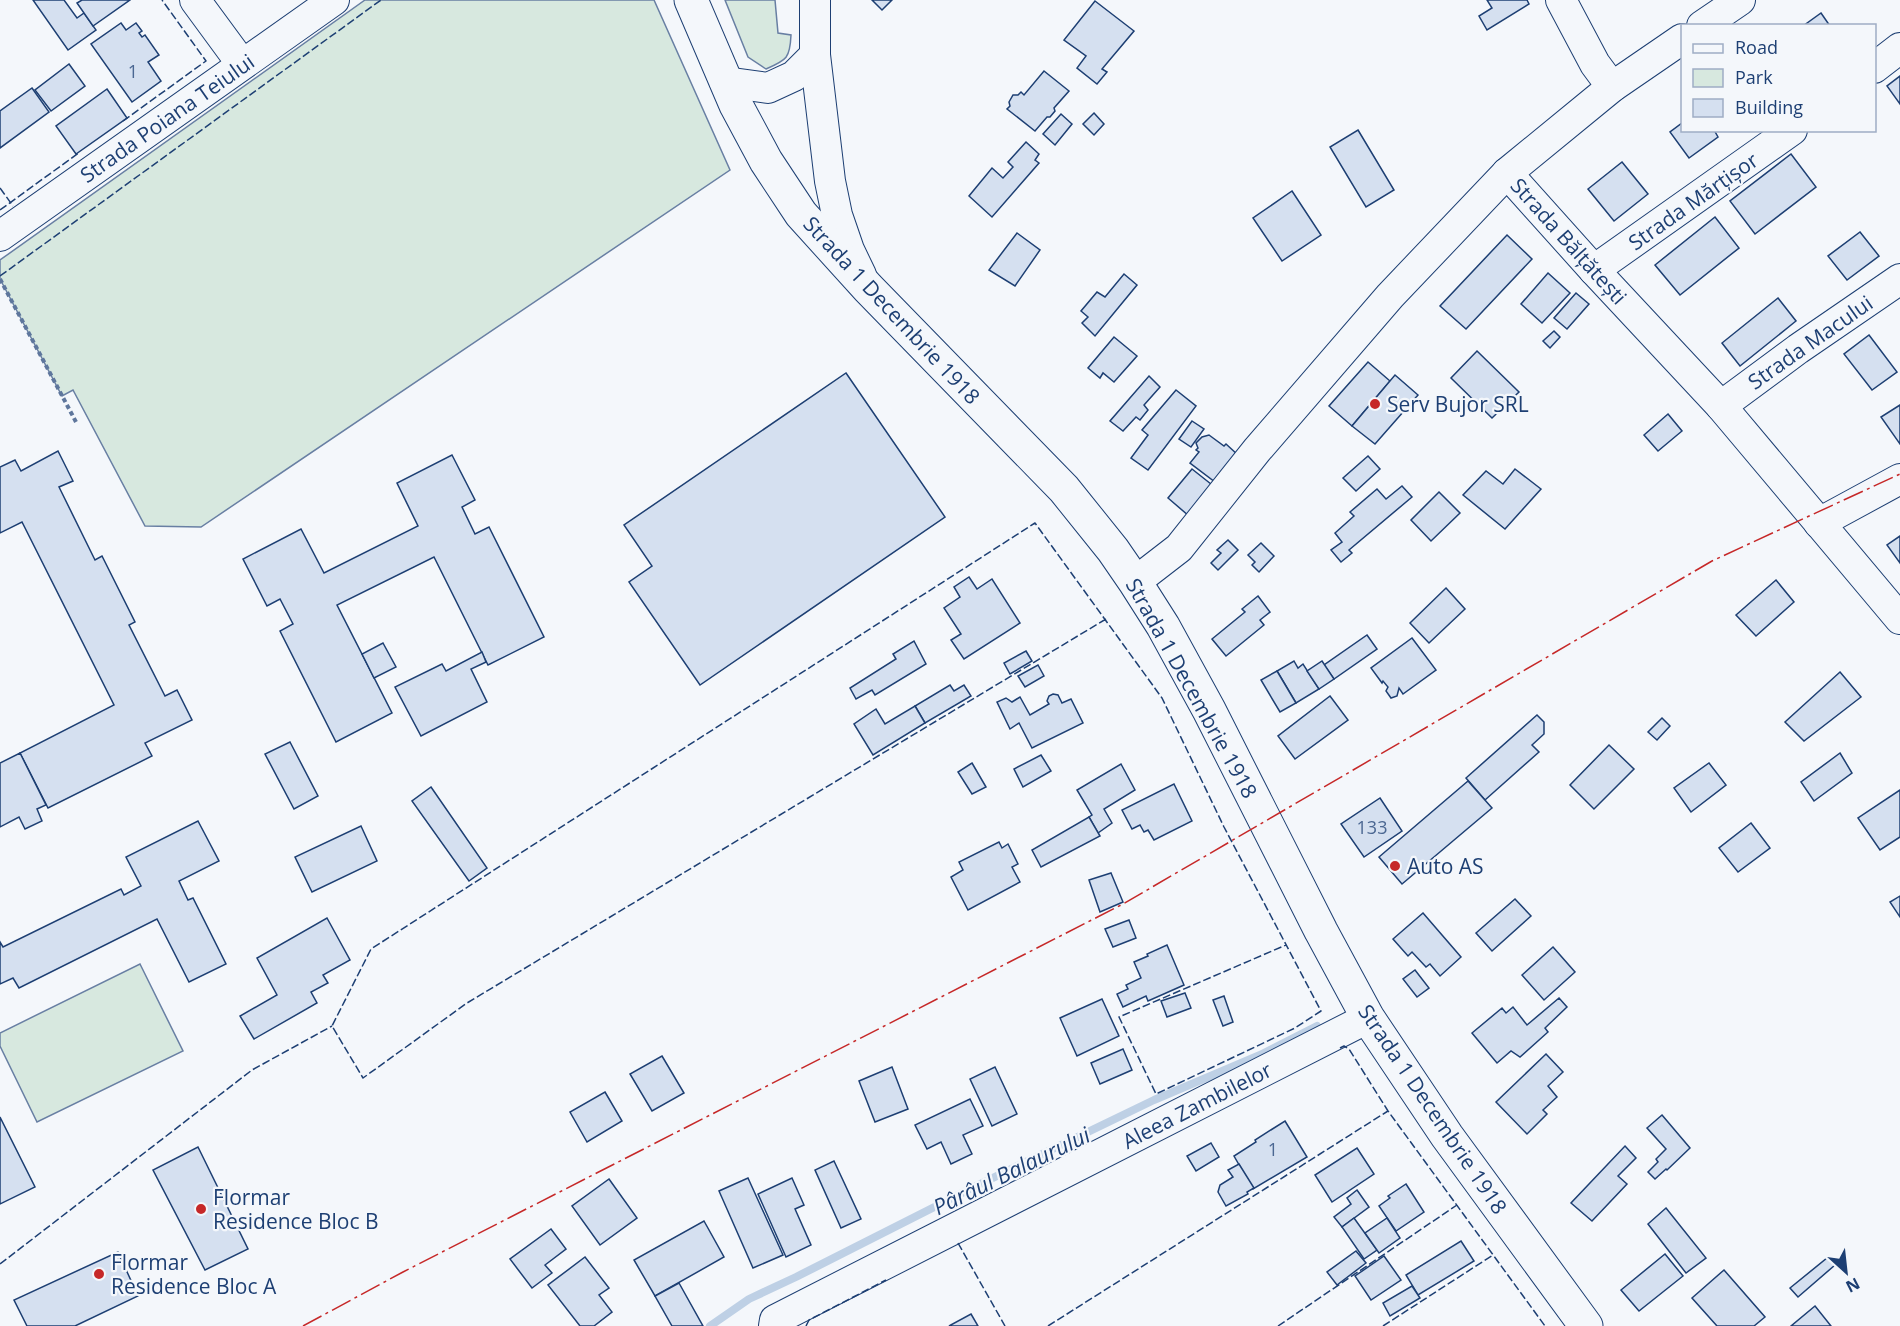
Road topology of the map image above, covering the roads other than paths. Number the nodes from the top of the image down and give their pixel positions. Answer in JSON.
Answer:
{"nodes":[{"id":1,"x":195,"y":0,"type":"edge"},
{"id":2,"x":333,"y":0,"type":"edge"},
{"id":3,"x":691,"y":0,"type":"edge"},
{"id":4,"x":815,"y":0,"type":"edge"},
{"id":5,"x":1561,"y":0,"type":"edge"},
{"id":6,"x":1740,"y":0,"type":"edge"},
{"id":7,"x":1705,"y":24,"type":"edge"},
{"id":8,"x":1681,"y":40,"type":"edge"},
{"id":9,"x":1900,"y":48,"type":"edge"},
{"id":10,"x":815,"y":56,"type":"junction"},
{"id":11,"x":242,"y":64,"type":"junction"},
{"id":12,"x":1876,"y":67,"type":"edge"},
{"id":13,"x":724,"y":82,"type":"junction"},
{"id":14,"x":1612,"y":87,"type":"junction"},
{"id":15,"x":1789,"y":132,"type":"edge"},
{"id":16,"x":1507,"y":172,"type":"junction"},
{"id":17,"x":0,"y":236,"type":"edge"},
{"id":18,"x":1594,"y":270,"type":"junction"},
{"id":19,"x":1900,"y":279,"type":"edge"},
{"id":20,"x":868,"y":288,"type":"junction"},
{"id":21,"x":1720,"y":406,"type":"junction"},
{"id":22,"x":1900,"y":479,"type":"edge"},
{"id":23,"x":1820,"y":523,"type":"junction"},
{"id":24,"x":1135,"y":582,"type":"junction"},
{"id":25,"x":1899,"y":614,"type":"edge"},
{"id":26,"x":1368,"y":1018,"type":"junction"},
{"id":27,"x":774,"y":1326,"type":"edge"},
{"id":28,"x":1586,"y":1326,"type":"edge"}],
"edges":[{"from":1,"to":11,"type":"street"},
{"from":2,"to":11,"type":"street","name":"Strada Poiana Teiului"},
{"from":3,"to":13,"type":"main road","name":"Strada 1 Decembrie 1918"},
{"from":4,"to":10,"type":"street"},
{"from":5,"to":14,"type":"street"},
{"from":6,"to":7,"type":"street"},
{"from":8,"to":14,"type":"street"},
{"from":9,"to":12,"type":"street"},
{"from":10,"to":13,"type":"street"},
{"from":10,"to":20,"type":"street"},
{"from":11,"to":17,"type":"street","name":"Strada Poiana Teiului"},
{"from":13,"to":20,"type":"main road","name":"Strada 1 Decembrie 1918"},
{"from":14,"to":16,"type":"street"},
{"from":15,"to":18,"type":"street","name":"Strada Mărțișor"},
{"from":16,"to":18,"type":"street","name":"Strada Bălțătești"},
{"from":16,"to":24,"type":"street","name":"Strada Bălțătești"},
{"from":18,"to":21,"type":"street","name":"Strada Bălțătești"},
{"from":19,"to":21,"type":"street","name":"Strada Macului"},
{"from":20,"to":24,"type":"main road","name":"Strada 1 Decembrie 1918"},
{"from":21,"to":23,"type":"street","name":"Strada Bălțătești"},
{"from":22,"to":23,"type":"street"},
{"from":23,"to":25,"type":"street","name":"Strada Bălțătești"},
{"from":24,"to":26,"type":"main road","name":"Strada 1 Decembrie 1918"},
{"from":26,"to":27,"type":"street","name":"Aleea Zambilelor"},
{"from":26,"to":28,"type":"main road","name":"Strada 1 Decembrie 1918"}]}
